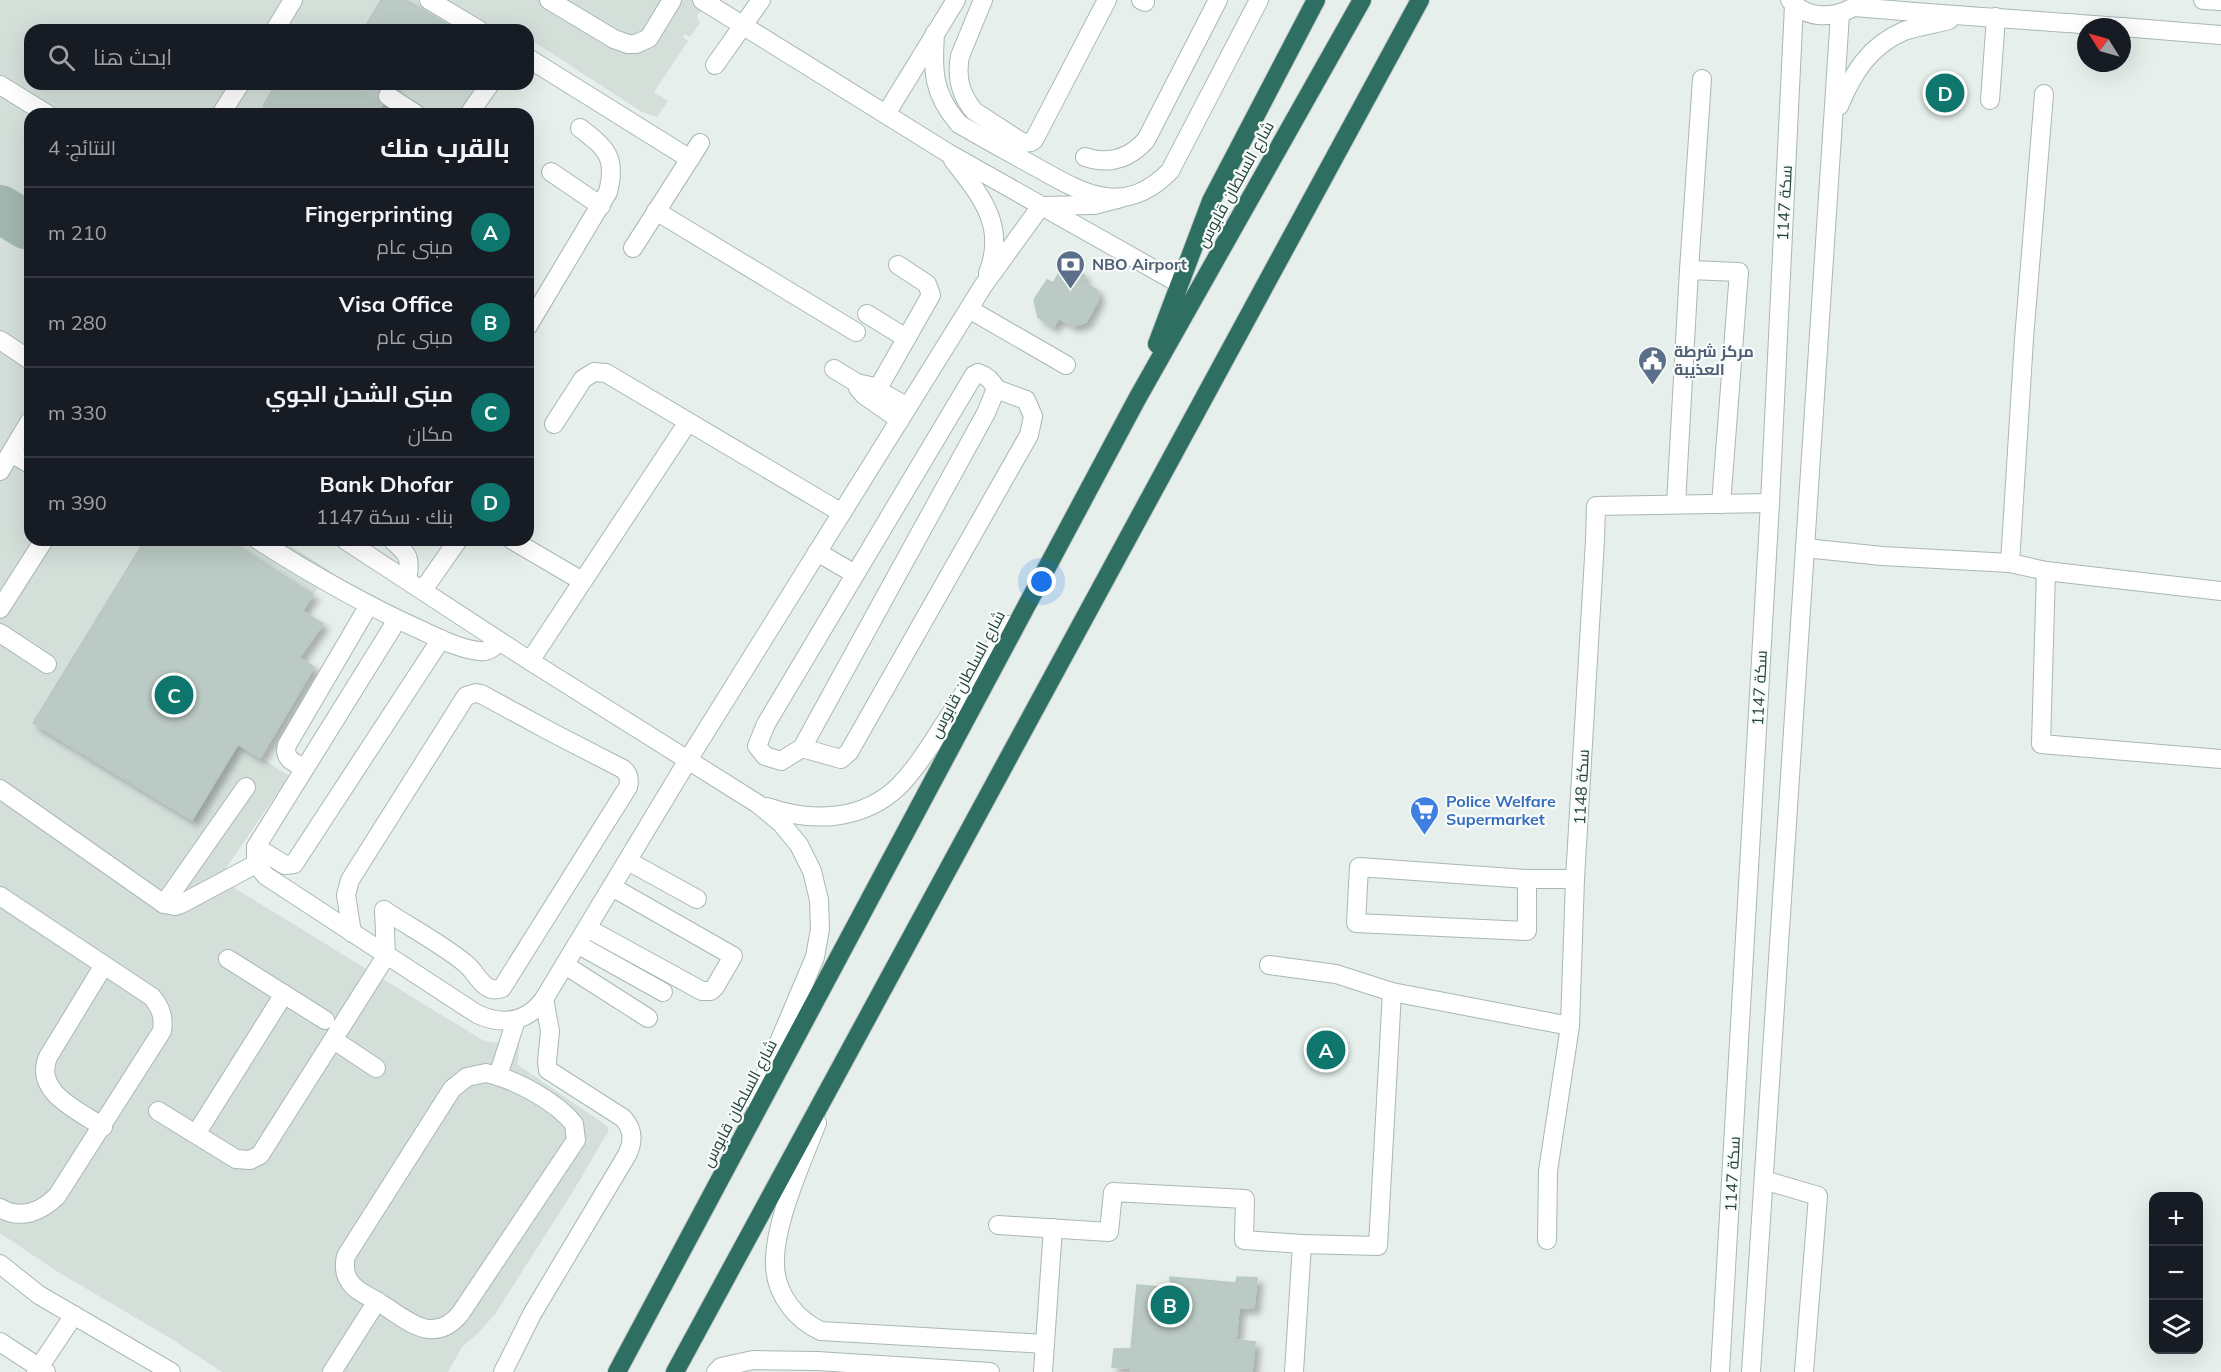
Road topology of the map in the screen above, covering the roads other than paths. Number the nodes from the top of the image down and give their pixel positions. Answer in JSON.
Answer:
{"nodes":[{"id":1,"x":293,"y":0,"type":"edge"},
{"id":2,"x":429,"y":0,"type":"edge"},
{"id":3,"x":549,"y":0,"type":"edge"},
{"id":4,"x":672,"y":0,"type":"edge"},
{"id":5,"x":702,"y":0,"type":"edge"},
{"id":6,"x":761,"y":0,"type":"edge"},
{"id":7,"x":956,"y":0,"type":"edge"},
{"id":8,"x":983,"y":0,"type":"edge"},
{"id":9,"x":1107,"y":0,"type":"edge"},
{"id":10,"x":1218,"y":0,"type":"edge"},
{"id":11,"x":1259,"y":0,"type":"edge"},
{"id":12,"x":1316,"y":0,"type":"edge"},
{"id":13,"x":1362,"y":0,"type":"edge"},
{"id":14,"x":1421,"y":0,"type":"edge"},
{"id":15,"x":2203,"y":0,"type":"edge"},
{"id":16,"x":2221,"y":1,"type":"edge"},
{"id":17,"x":1792,"y":2,"type":"edge"},
{"id":18,"x":1852,"y":7,"type":"edge"},
{"id":19,"x":1961,"y":17,"type":"junction"},
{"id":20,"x":1996,"y":17,"type":"junction"},
{"id":21,"x":2077,"y":23,"type":"edge"},
{"id":22,"x":281,"y":24,"type":"edge"},
{"id":23,"x":469,"y":24,"type":"edge"},
{"id":24,"x":743,"y":25,"type":"junction"},
{"id":25,"x":2131,"y":28,"type":"edge"},
{"id":26,"x":936,"y":33,"type":"junction"},
{"id":27,"x":2221,"y":35,"type":"edge"},
{"id":28,"x":534,"y":62,"type":"edge"},
{"id":29,"x":715,"y":65,"type":"dead end"},
{"id":30,"x":1702,"y":79,"type":"dead end"},
{"id":31,"x":0,"y":85,"type":"edge"},
{"id":32,"x":236,"y":90,"type":"edge"},
{"id":33,"x":486,"y":90,"type":"edge"},
{"id":34,"x":2044,"y":94,"type":"dead end"},
{"id":35,"x":388,"y":96,"type":"tunnel mouth"},
{"id":36,"x":1990,"y":100,"type":"dead end"},
{"id":37,"x":37,"y":108,"type":"edge"},
{"id":38,"x":225,"y":108,"type":"edge"},
{"id":39,"x":407,"y":108,"type":"edge"},
{"id":40,"x":473,"y":108,"type":"edge"},
{"id":41,"x":886,"y":114,"type":"junction"},
{"id":42,"x":1832,"y":125,"type":"junction"},
{"id":43,"x":580,"y":128,"type":"dead end"},
{"id":44,"x":700,"y":143,"type":"dead end"},
{"id":45,"x":948,"y":153,"type":"junction"},
{"id":46,"x":1085,"y":157,"type":"dead end"},
{"id":47,"x":690,"y":159,"type":"junction"},
{"id":48,"x":551,"y":172,"type":"dead end"},
{"id":49,"x":1121,"y":198,"type":"junction"},
{"id":50,"x":601,"y":206,"type":"junction"},
{"id":51,"x":1041,"y":206,"type":"junction"},
{"id":52,"x":656,"y":211,"type":"junction"},
{"id":53,"x":633,"y":248,"type":"dead end"},
{"id":54,"x":898,"y":265,"type":"dead end"},
{"id":55,"x":1689,"y":270,"type":"junction"},
{"id":56,"x":1180,"y":284,"type":"junction"},
{"id":57,"x":983,"y":286,"type":"junction"},
{"id":58,"x":969,"y":309,"type":"junction"},
{"id":59,"x":867,"y":314,"type":"dead end"},
{"id":60,"x":534,"y":316,"type":"edge"},
{"id":61,"x":856,"y":332,"type":"dead end"},
{"id":62,"x":906,"y":338,"type":"junction"},
{"id":63,"x":0,"y":340,"type":"edge"},
{"id":64,"x":24,"y":356,"type":"edge"},
{"id":65,"x":1066,"y":365,"type":"dead end"},
{"id":66,"x":834,"y":369,"type":"dead end"},
{"id":67,"x":857,"y":383,"type":"junction"},
{"id":68,"x":996,"y":388,"type":"junction"},
{"id":69,"x":877,"y":390,"type":"junction"},
{"id":70,"x":1137,"y":399,"type":"junction"},
{"id":71,"x":904,"y":413,"type":"junction"},
{"id":72,"x":688,"y":422,"type":"junction"},
{"id":73,"x":554,"y":424,"type":"dead end"},
{"id":74,"x":24,"y":432,"type":"edge"},
{"id":75,"x":11,"y":453,"type":"junction"},
{"id":76,"x":24,"y":461,"type":"edge"},
{"id":77,"x":0,"y":471,"type":"edge"},
{"id":78,"x":1770,"y":503,"type":"junction"},
{"id":79,"x":1676,"y":504,"type":"junction"},
{"id":80,"x":1720,"y":504,"type":"junction"},
{"id":81,"x":842,"y":513,"type":"junction"},
{"id":82,"x":40,"y":546,"type":"edge"},
{"id":83,"x":267,"y":546,"type":"edge"},
{"id":84,"x":354,"y":546,"type":"edge"},
{"id":85,"x":398,"y":546,"type":"edge"},
{"id":86,"x":454,"y":546,"type":"edge"},
{"id":87,"x":522,"y":546,"type":"edge"},
{"id":88,"x":1804,"y":548,"type":"junction"},
{"id":89,"x":817,"y":552,"type":"junction"},
{"id":90,"x":2010,"y":563,"type":"junction"},
{"id":91,"x":2046,"y":571,"type":"junction"},
{"id":92,"x":855,"y":574,"type":"junction"},
{"id":93,"x":1042,"y":574,"type":"junction"},
{"id":94,"x":407,"y":580,"type":"junction"},
{"id":95,"x":582,"y":581,"type":"junction"},
{"id":96,"x":423,"y":590,"type":"junction"},
{"id":97,"x":2221,"y":591,"type":"edge"},
{"id":98,"x":369,"y":605,"type":"junction"},
{"id":99,"x":0,"y":609,"type":"edge"},
{"id":100,"x":397,"y":620,"type":"junction"},
{"id":101,"x":0,"y":633,"type":"edge"},
{"id":102,"x":441,"y":639,"type":"junction"},
{"id":103,"x":500,"y":641,"type":"junction"},
{"id":104,"x":530,"y":661,"type":"junction"},
{"id":105,"x":47,"y":664,"type":"dead end"},
{"id":106,"x":802,"y":748,"type":"junction"},
{"id":107,"x":2221,"y":759,"type":"edge"},
{"id":108,"x":688,"y":760,"type":"junction"},
{"id":109,"x":305,"y":768,"type":"junction"},
{"id":110,"x":246,"y":787,"type":"dead end"},
{"id":111,"x":0,"y":789,"type":"edge"},
{"id":112,"x":758,"y":804,"type":"junction"},
{"id":113,"x":256,"y":856,"type":"junction"},
{"id":114,"x":628,"y":861,"type":"junction"},
{"id":115,"x":1527,"y":879,"type":"junction"},
{"id":116,"x":1575,"y":879,"type":"junction"},
{"id":117,"x":612,"y":887,"type":"junction"},
{"id":118,"x":0,"y":896,"type":"edge"},
{"id":119,"x":697,"y":898,"type":"dead end"},
{"id":120,"x":164,"y":904,"type":"junction"},
{"id":121,"x":587,"y":928,"type":"junction"},
{"id":122,"x":352,"y":933,"type":"junction"},
{"id":123,"x":577,"y":944,"type":"junction"},
{"id":124,"x":387,"y":956,"type":"junction"},
{"id":125,"x":228,"y":959,"type":"dead end"},
{"id":126,"x":104,"y":965,"type":"junction"},
{"id":127,"x":565,"y":965,"type":"junction"},
{"id":128,"x":1269,"y":965,"type":"dead end"},
{"id":129,"x":663,"y":992,"type":"dead end"},
{"id":130,"x":1392,"y":992,"type":"junction"},
{"id":131,"x":284,"y":994,"type":"junction"},
{"id":132,"x":544,"y":999,"type":"junction"},
{"id":133,"x":648,"y":1018,"type":"dead end"},
{"id":134,"x":325,"y":1020,"type":"dead end"},
{"id":135,"x":516,"y":1020,"type":"junction"},
{"id":136,"x":1570,"y":1026,"type":"junction"},
{"id":137,"x":334,"y":1040,"type":"junction"},
{"id":138,"x":376,"y":1068,"type":"dead end"},
{"id":139,"x":498,"y":1076,"type":"junction"},
{"id":140,"x":830,"y":1091,"type":"junction"},
{"id":141,"x":158,"y":1111,"type":"dead end"},
{"id":142,"x":103,"y":1127,"type":"junction"},
{"id":143,"x":196,"y":1134,"type":"junction"},
{"id":144,"x":723,"y":1174,"type":"junction"},
{"id":145,"x":1764,"y":1180,"type":"junction"},
{"id":146,"x":0,"y":1208,"type":"edge"},
{"id":147,"x":998,"y":1225,"type":"dead end"},
{"id":148,"x":1053,"y":1228,"type":"junction"},
{"id":149,"x":1547,"y":1240,"type":"dead end"},
{"id":150,"x":1302,"y":1245,"type":"junction"},
{"id":151,"x":0,"y":1264,"type":"edge"},
{"id":152,"x":377,"y":1301,"type":"junction"},
{"id":153,"x":74,"y":1315,"type":"junction"},
{"id":154,"x":0,"y":1341,"type":"edge"},
{"id":155,"x":1045,"y":1344,"type":"junction"},
{"id":156,"x":40,"y":1371,"type":"edge"},
{"id":157,"x":171,"y":1372,"type":"edge"},
{"id":158,"x":332,"y":1372,"type":"edge"},
{"id":159,"x":503,"y":1372,"type":"edge"},
{"id":160,"x":616,"y":1372,"type":"edge"},
{"id":161,"x":675,"y":1372,"type":"edge"},
{"id":162,"x":716,"y":1372,"type":"edge"},
{"id":163,"x":990,"y":1372,"type":"edge"},
{"id":164,"x":1043,"y":1372,"type":"edge"},
{"id":165,"x":1294,"y":1372,"type":"edge"},
{"id":166,"x":1720,"y":1372,"type":"edge"},
{"id":167,"x":1751,"y":1372,"type":"edge"},
{"id":168,"x":1804,"y":1372,"type":"edge"}],
"edges":[{"from":1,"to":22,"type":"street"},
{"from":2,"to":23,"type":"street"},
{"from":3,"to":4,"type":"street"},
{"from":5,"to":24,"type":"street"},
{"from":6,"to":24,"type":"street"},
{"from":7,"to":26,"type":"street"},
{"from":8,"to":9,"type":"street"},
{"from":10,"to":46,"type":"street"},
{"from":11,"to":49,"type":"street"},
{"from":12,"to":56,"type":"highway"},
{"from":13,"to":70,"type":"highway","name":"شارع السلطان قابوس"},
{"from":14,"to":140,"type":"highway"},
{"from":15,"to":16,"type":"street"},
{"from":17,"to":18,"type":"street"},
{"from":17,"to":78,"type":"street","name":"سكة 1147"},
{"from":18,"to":19,"type":"street"},
{"from":18,"to":42,"type":"street","name":"سكة 1147"},
{"from":19,"to":20,"type":"street"},
{"from":19,"to":42,"type":"street"},
{"from":20,"to":21,"type":"street"},
{"from":20,"to":36,"type":"street"},
{"from":24,"to":29,"type":"street"},
{"from":24,"to":41,"type":"street"},
{"from":25,"to":27,"type":"street"},
{"from":26,"to":41,"type":"street"},
{"from":26,"to":49,"type":"street"},
{"from":28,"to":47,"type":"street"},
{"from":30,"to":55,"type":"street"},
{"from":31,"to":37,"type":"street"},
{"from":32,"to":38,"type":"street"},
{"from":33,"to":40,"type":"street"},
{"from":34,"to":90,"type":"street"},
{"from":35,"to":39,"type":"street"},
{"from":41,"to":45,"type":"street"},
{"from":42,"to":88,"type":"street","name":"سكة 1147"},
{"from":43,"to":50,"type":"street"},
{"from":44,"to":47,"type":"street"},
{"from":45,"to":51,"type":"street"},
{"from":45,"to":57,"type":"street"},
{"from":47,"to":52,"type":"street"},
{"from":48,"to":50,"type":"street"},
{"from":49,"to":51,"type":"street"},
{"from":50,"to":60,"type":"street"},
{"from":51,"to":56,"type":"street"},
{"from":51,"to":57,"type":"street"},
{"from":52,"to":53,"type":"street"},
{"from":52,"to":61,"type":"street"},
{"from":54,"to":62,"type":"street"},
{"from":55,"to":79,"type":"street"},
{"from":55,"to":80,"type":"street"},
{"from":56,"to":70,"type":"highway"},
{"from":57,"to":58,"type":"street"},
{"from":58,"to":65,"type":"street"},
{"from":58,"to":71,"type":"street"},
{"from":59,"to":62,"type":"street"},
{"from":62,"to":69,"type":"street"},
{"from":63,"to":64,"type":"street"},
{"from":66,"to":67,"type":"street"},
{"from":67,"to":69,"type":"street"},
{"from":67,"to":71,"type":"street"},
{"from":68,"to":92,"type":"street"},
{"from":68,"to":106,"type":"street"},
{"from":68,"to":106,"type":"street"},
{"from":69,"to":71,"type":"street"},
{"from":70,"to":93,"type":"highway","name":"شارع السلطان قابوس"},
{"from":71,"to":81,"type":"street"},
{"from":72,"to":73,"type":"street"},
{"from":72,"to":81,"type":"street"},
{"from":72,"to":95,"type":"street"},
{"from":74,"to":75,"type":"street"},
{"from":75,"to":76,"type":"street"},
{"from":75,"to":77,"type":"street"},
{"from":78,"to":80,"type":"street","name":"سكة 1148"},
{"from":78,"to":166,"type":"street","name":"سكة 1147"},
{"from":79,"to":80,"type":"street","name":"سكة 1148"},
{"from":79,"to":116,"type":"street","name":"سكة 1148"},
{"from":81,"to":89,"type":"street"},
{"from":82,"to":99,"type":"street"},
{"from":83,"to":98,"type":"street"},
{"from":84,"to":94,"type":"street"},
{"from":85,"to":94,"type":"street"},
{"from":86,"to":96,"type":"street"},
{"from":87,"to":95,"type":"street"},
{"from":88,"to":90,"type":"street"},
{"from":88,"to":145,"type":"street","name":"سكة 1147"},
{"from":89,"to":92,"type":"street"},
{"from":89,"to":108,"type":"street"},
{"from":90,"to":91,"type":"street"},
{"from":91,"to":97,"type":"street"},
{"from":91,"to":107,"type":"street"},
{"from":92,"to":106,"type":"street"},
{"from":93,"to":112,"type":"street"},
{"from":93,"to":144,"type":"highway","name":"شارع السلطان قابوس"},
{"from":94,"to":96,"type":"street"},
{"from":95,"to":104,"type":"street"},
{"from":96,"to":103,"type":"street"},
{"from":98,"to":100,"type":"street"},
{"from":98,"to":109,"type":"street"},
{"from":100,"to":102,"type":"street"},
{"from":100,"to":109,"type":"street"},
{"from":101,"to":105,"type":"street"},
{"from":102,"to":103,"type":"street"},
{"from":102,"to":113,"type":"street"},
{"from":103,"to":104,"type":"street"},
{"from":104,"to":108,"type":"street"},
{"from":108,"to":112,"type":"street"},
{"from":108,"to":114,"type":"street"},
{"from":109,"to":113,"type":"street"},
{"from":110,"to":120,"type":"street"},
{"from":111,"to":120,"type":"street"},
{"from":112,"to":144,"type":"street"},
{"from":113,"to":120,"type":"street"},
{"from":113,"to":122,"type":"street"},
{"from":114,"to":117,"type":"street"},
{"from":114,"to":119,"type":"street"},
{"from":115,"to":115,"type":"street"},
{"from":115,"to":116,"type":"street"},
{"from":116,"to":136,"type":"street","name":"سكة 1148"},
{"from":117,"to":121,"type":"street"},
{"from":117,"to":121,"type":"street"},
{"from":118,"to":126,"type":"street"},
{"from":121,"to":123,"type":"street"},
{"from":122,"to":124,"type":"street"},
{"from":122,"to":124,"type":"street"},
{"from":123,"to":127,"type":"street"},
{"from":123,"to":129,"type":"street"},
{"from":124,"to":135,"type":"street"},
{"from":124,"to":137,"type":"street"},
{"from":125,"to":131,"type":"street"},
{"from":126,"to":142,"type":"street"},
{"from":126,"to":142,"type":"street"},
{"from":127,"to":132,"type":"street"},
{"from":127,"to":133,"type":"street"},
{"from":128,"to":130,"type":"street"},
{"from":130,"to":136,"type":"street"},
{"from":130,"to":150,"type":"street"},
{"from":131,"to":134,"type":"street"},
{"from":131,"to":143,"type":"street"},
{"from":132,"to":135,"type":"street"},
{"from":132,"to":159,"type":"street"},
{"from":135,"to":139,"type":"street"},
{"from":136,"to":149,"type":"street","name":"سكة 1148"},
{"from":137,"to":138,"type":"street"},
{"from":137,"to":143,"type":"street"},
{"from":139,"to":152,"type":"street"},
{"from":139,"to":152,"type":"street"},
{"from":140,"to":155,"type":"street"},
{"from":140,"to":161,"type":"highway"},
{"from":141,"to":143,"type":"street"},
{"from":142,"to":146,"type":"street"},
{"from":144,"to":160,"type":"highway","name":"شارع السلطان قابوس"},
{"from":145,"to":167,"type":"street","name":"سكة 1147"},
{"from":145,"to":168,"type":"street"},
{"from":147,"to":148,"type":"street"},
{"from":148,"to":150,"type":"street"},
{"from":148,"to":155,"type":"street"},
{"from":150,"to":165,"type":"street"},
{"from":151,"to":153,"type":"street"},
{"from":152,"to":158,"type":"street"},
{"from":153,"to":156,"type":"street"},
{"from":153,"to":157,"type":"street"},
{"from":154,"to":156,"type":"street"},
{"from":155,"to":164,"type":"street"},
{"from":162,"to":163,"type":"street"}]}
